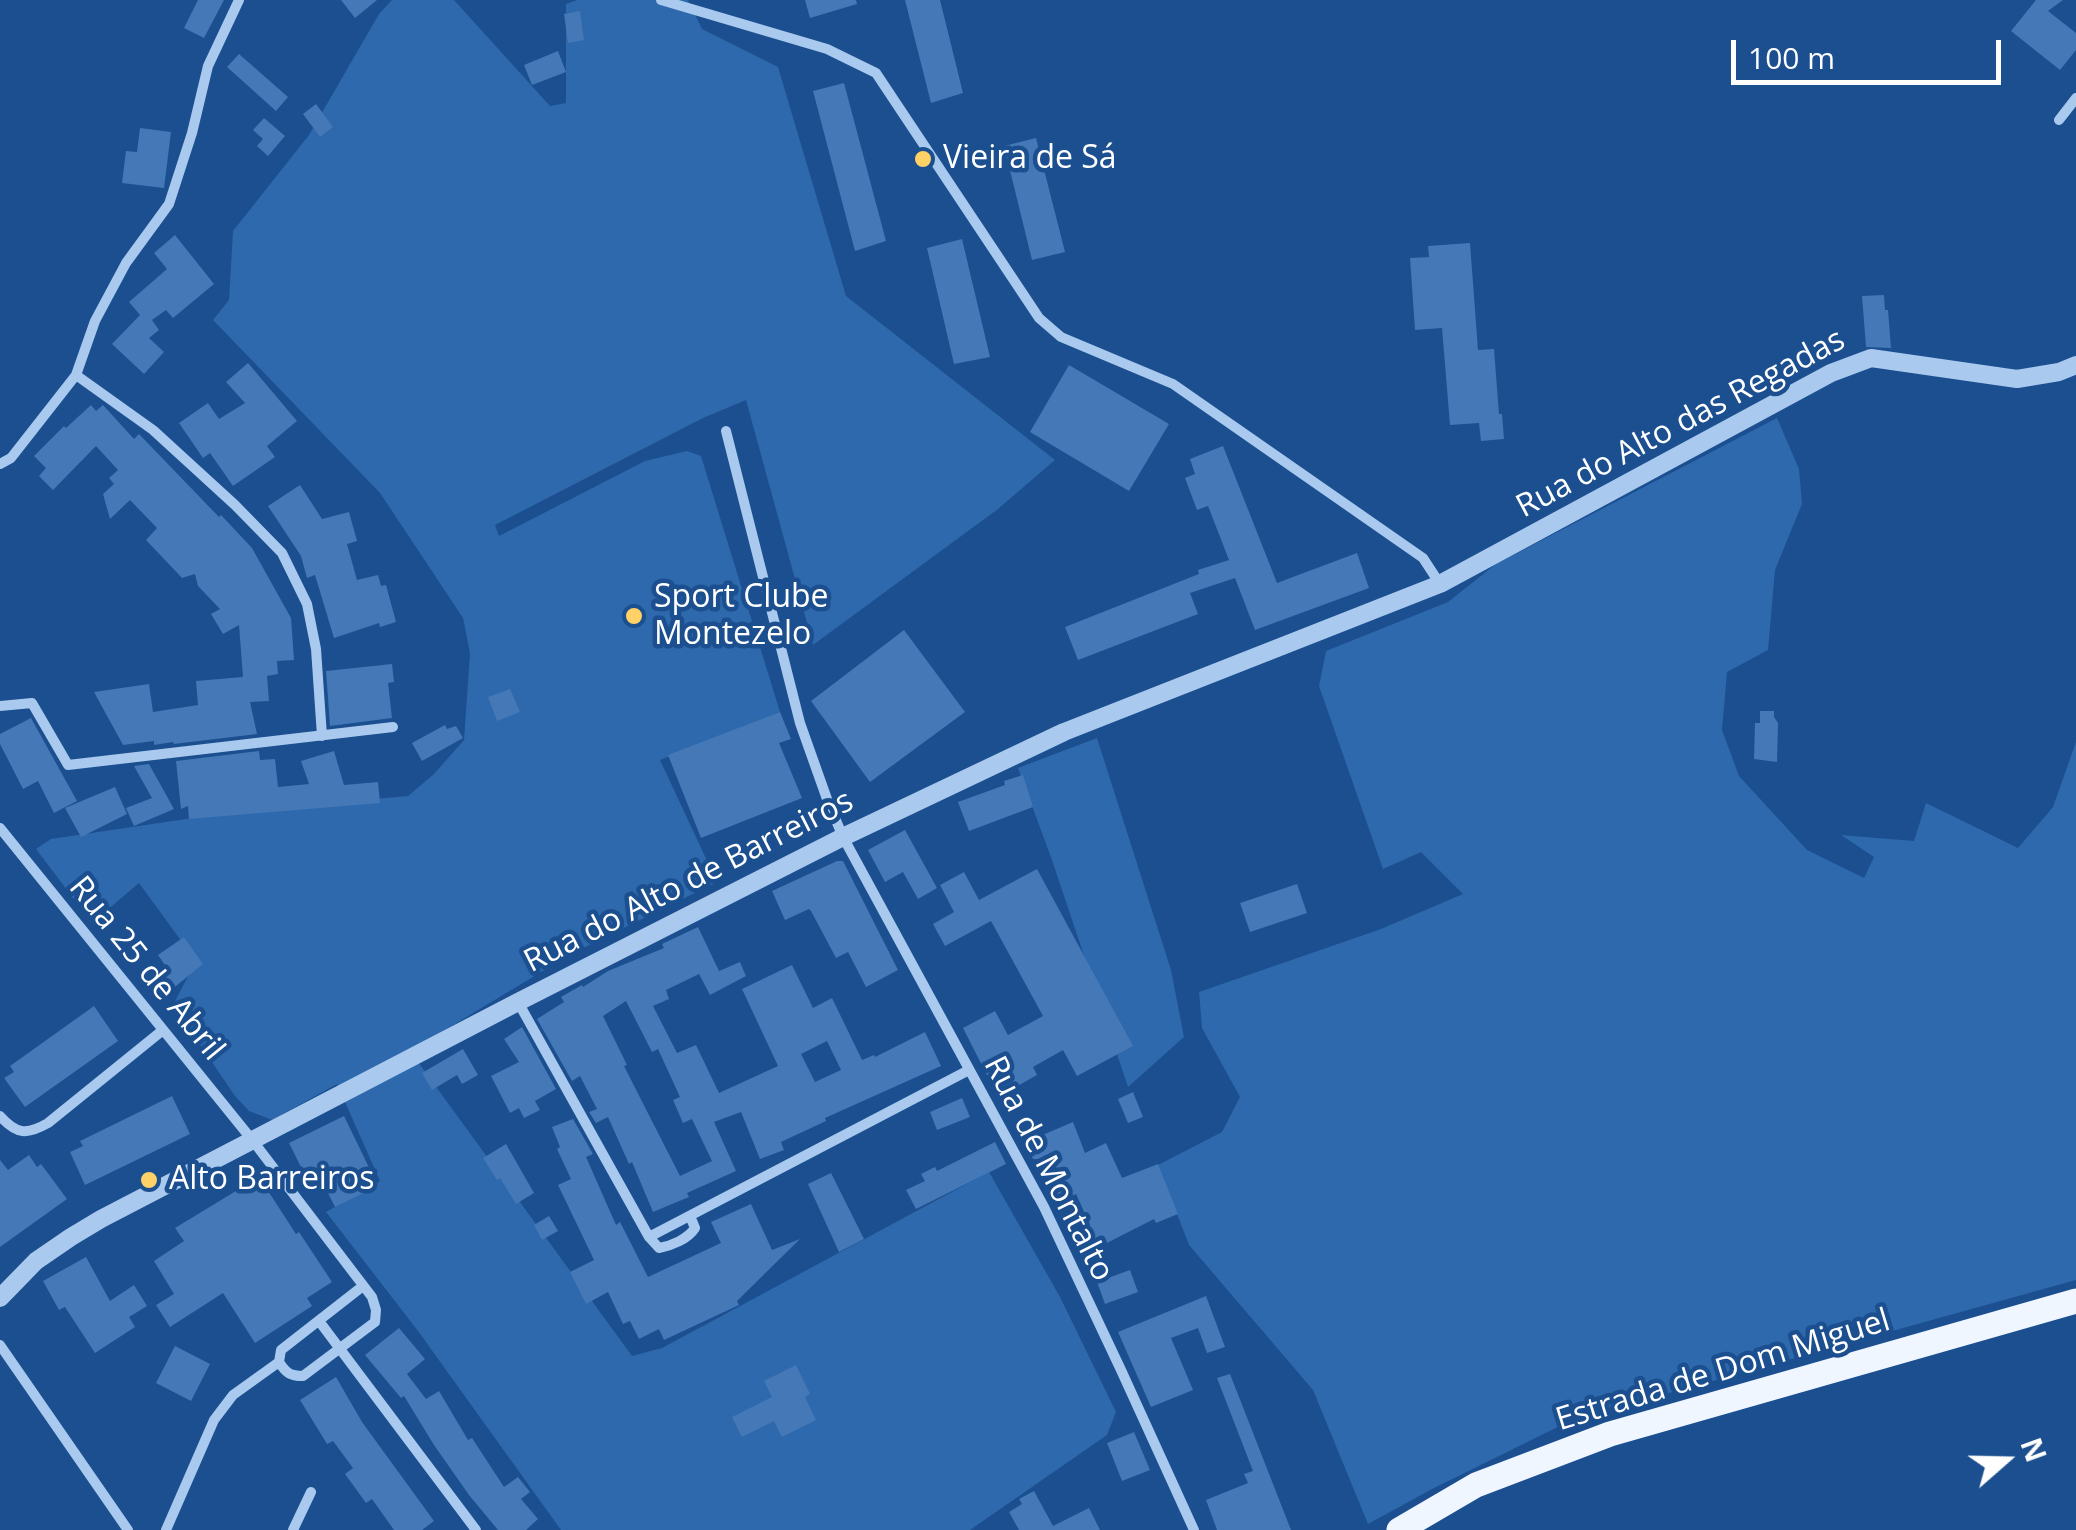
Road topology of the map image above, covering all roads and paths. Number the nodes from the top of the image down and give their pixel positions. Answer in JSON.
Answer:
{"nodes":[{"id":1,"x":240,"y":0,"type":"edge"},
{"id":2,"x":661,"y":0,"type":"edge"},
{"id":3,"x":2076,"y":98,"type":"edge"},
{"id":4,"x":2059,"y":120,"type":"dead end"},
{"id":5,"x":2076,"y":365,"type":"edge"},
{"id":6,"x":76,"y":375,"type":"junction"},
{"id":7,"x":726,"y":431,"type":"dead end"},
{"id":8,"x":0,"y":464,"type":"edge"},
{"id":9,"x":1440,"y":584,"type":"junction"},
{"id":10,"x":0,"y":706,"type":"edge"},
{"id":11,"x":393,"y":726,"type":"dead end"},
{"id":12,"x":322,"y":736,"type":"junction"},
{"id":13,"x":0,"y":828,"type":"edge"},
{"id":14,"x":844,"y":837,"type":"junction"},
{"id":15,"x":518,"y":1002,"type":"junction"},
{"id":16,"x":163,"y":1030,"type":"junction"},
{"id":17,"x":969,"y":1070,"type":"junction"},
{"id":18,"x":0,"y":1116,"type":"edge"},
{"id":19,"x":253,"y":1141,"type":"junction"},
{"id":20,"x":364,"y":1286,"type":"junction"},
{"id":21,"x":0,"y":1298,"type":"edge"},
{"id":22,"x":2076,"y":1301,"type":"edge"},
{"id":23,"x":319,"y":1320,"type":"junction"},
{"id":24,"x":0,"y":1346,"type":"edge"},
{"id":25,"x":341,"y":1348,"type":"junction"},
{"id":26,"x":279,"y":1362,"type":"junction"},
{"id":27,"x":311,"y":1492,"type":"dead end"},
{"id":28,"x":128,"y":1530,"type":"edge"},
{"id":29,"x":166,"y":1530,"type":"edge"},
{"id":30,"x":293,"y":1530,"type":"edge"},
{"id":31,"x":476,"y":1530,"type":"edge"},
{"id":32,"x":1194,"y":1530,"type":"edge"},
{"id":33,"x":1399,"y":1530,"type":"edge"}],
"edges":[{"from":1,"to":6,"type":"street"},
{"from":2,"to":9,"type":"street"},
{"from":3,"to":4,"type":"street"},
{"from":5,"to":9,"type":"street","name":"Rua do Alto das Regadas"},
{"from":6,"to":8,"type":"street"},
{"from":6,"to":12,"type":"street"},
{"from":7,"to":14,"type":"street","name":"Rua de Montalto"},
{"from":9,"to":14,"type":"street","name":"Rua do Alto de Barreiros"},
{"from":10,"to":12,"type":"street"},
{"from":11,"to":12,"type":"street"},
{"from":13,"to":16,"type":"street","name":"Rua 25 de Abril"},
{"from":14,"to":15,"type":"street","name":"Rua do Alto de Barreiros"},
{"from":14,"to":17,"type":"street","name":"Rua de Montalto"},
{"from":15,"to":17,"type":"street"},
{"from":15,"to":19,"type":"street","name":"Rua do Alto de Barreiros"},
{"from":16,"to":18,"type":"street"},
{"from":16,"to":19,"type":"street","name":"Rua 25 de Abril"},
{"from":17,"to":32,"type":"street","name":"Rua de Montalto"},
{"from":19,"to":20,"type":"street","name":"Rua 25 de Abril"},
{"from":19,"to":21,"type":"street","name":"Rua do Alto de Barreiros"},
{"from":20,"to":23,"type":"street"},
{"from":20,"to":25,"type":"street"},
{"from":22,"to":33,"type":"main road","name":"Estrada de Dom Miguel"},
{"from":23,"to":25,"type":"street"},
{"from":23,"to":26,"type":"street"},
{"from":24,"to":28,"type":"street"},
{"from":25,"to":26,"type":"street"},
{"from":25,"to":31,"type":"street"},
{"from":26,"to":29,"type":"street"},
{"from":27,"to":30,"type":"street"}]}
